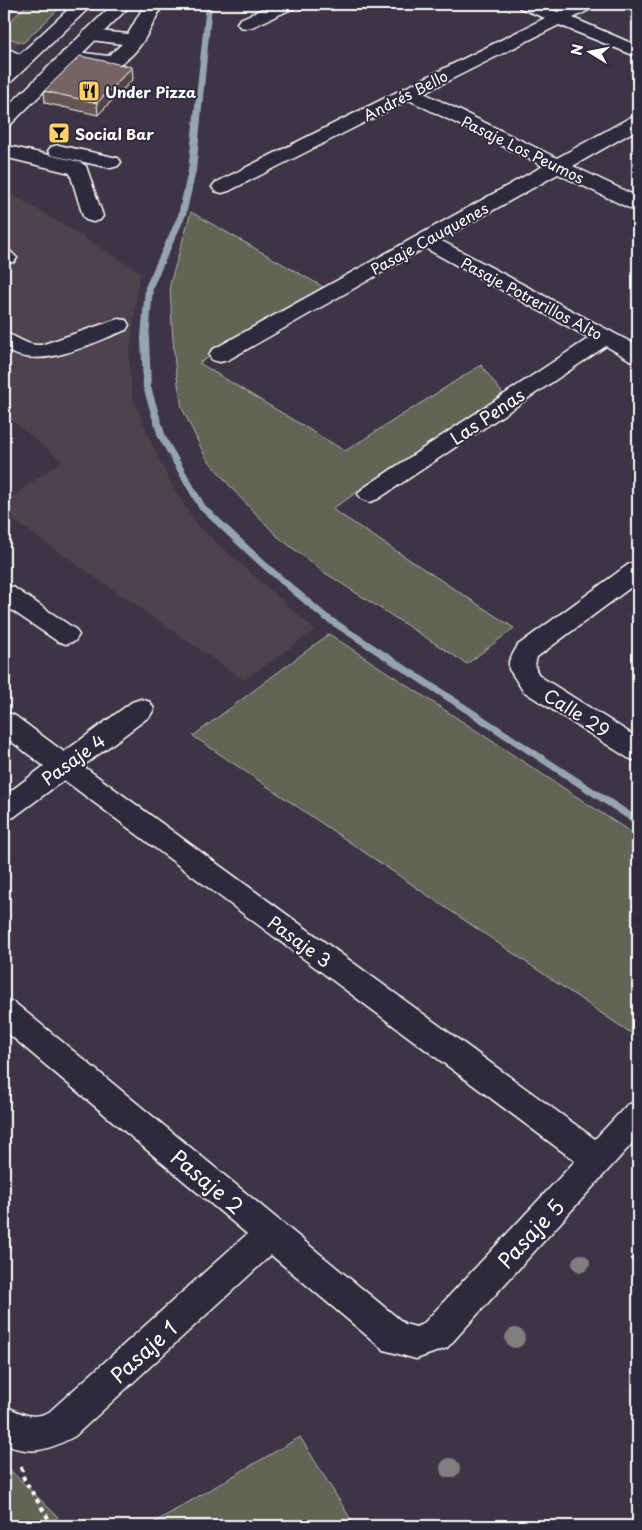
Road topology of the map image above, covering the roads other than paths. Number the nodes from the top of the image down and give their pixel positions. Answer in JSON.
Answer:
{"nodes":[{"id":1,"x":7,"y":4,"type":"edge"},
{"id":2,"x":84,"y":4,"type":"edge"},
{"id":3,"x":123,"y":4,"type":"edge"},
{"id":4,"x":154,"y":4,"type":"edge"},
{"id":5,"x":288,"y":4,"type":"edge"},
{"id":6,"x":526,"y":4,"type":"edge"},
{"id":7,"x":587,"y":4,"type":"edge"},
{"id":8,"x":4,"y":6,"type":"edge"},
{"id":9,"x":559,"y":18,"type":"junction"},
{"id":10,"x":246,"y":23,"type":"dead end"},
{"id":11,"x":90,"y":35,"type":"junction"},
{"id":12,"x":133,"y":40,"type":"junction"},
{"id":13,"x":4,"y":52,"type":"edge"},
{"id":14,"x":638,"y":52,"type":"edge"},
{"id":15,"x":69,"y":56,"type":"junction"},
{"id":16,"x":22,"y":62,"type":"junction"},
{"id":17,"x":4,"y":79,"type":"edge"},
{"id":18,"x":409,"y":93,"type":"junction"},
{"id":19,"x":4,"y":120,"type":"edge"},
{"id":20,"x":638,"y":121,"type":"edge"},
{"id":21,"x":4,"y":140,"type":"edge"},
{"id":22,"x":4,"y":151,"type":"edge"},
{"id":23,"x":110,"y":162,"type":"dead end"},
{"id":24,"x":558,"y":166,"type":"junction"},
{"id":25,"x":222,"y":187,"type":"dead end"},
{"id":26,"x":638,"y":206,"type":"edge"},
{"id":27,"x":93,"y":216,"type":"dead end"},
{"id":28,"x":425,"y":240,"type":"junction"},
{"id":29,"x":118,"y":325,"type":"dead end"},
{"id":30,"x":605,"y":337,"type":"junction"},
{"id":31,"x":4,"y":338,"type":"edge"},
{"id":32,"x":220,"y":355,"type":"dead end"},
{"id":33,"x":638,"y":355,"type":"edge"},
{"id":34,"x":370,"y":494,"type":"dead end"},
{"id":35,"x":638,"y":570,"type":"edge"},
{"id":36,"x":4,"y":593,"type":"edge"},
{"id":37,"x":66,"y":634,"type":"dead end"},
{"id":38,"x":141,"y":709,"type":"dead end"},
{"id":39,"x":4,"y":722,"type":"edge"},
{"id":40,"x":638,"y":751,"type":"edge"},
{"id":41,"x":62,"y":767,"type":"junction"},
{"id":42,"x":4,"y":810,"type":"edge"},
{"id":43,"x":4,"y":1012,"type":"edge"},
{"id":44,"x":638,"y":1114,"type":"edge"},
{"id":45,"x":597,"y":1159,"type":"junction"},
{"id":46,"x":271,"y":1234,"type":"junction"},
{"id":47,"x":416,"y":1343,"type":"joint"},
{"id":48,"x":7,"y":1427,"type":"edge"}],
"edges":[{"from":1,"to":8,"type":"street"},
{"from":2,"to":16,"type":"street"},
{"from":3,"to":11,"type":"street"},
{"from":4,"to":12,"type":"street"},
{"from":5,"to":10,"type":"street"},
{"from":6,"to":9,"type":"street"},
{"from":7,"to":9,"type":"street","name":"Andrés Bello"},
{"from":9,"to":14,"type":"street"},
{"from":9,"to":18,"type":"street","name":"Andrés Bello"},
{"from":11,"to":12,"type":"street"},
{"from":11,"to":15,"type":"street"},
{"from":12,"to":15,"type":"street"},
{"from":13,"to":16,"type":"street"},
{"from":15,"to":19,"type":"street"},
{"from":16,"to":17,"type":"street"},
{"from":18,"to":24,"type":"street","name":"Pasaje Los Peumos"},
{"from":18,"to":25,"type":"street","name":"Andrés Bello"},
{"from":20,"to":24,"type":"street","name":"Pasaje Cauquenes"},
{"from":21,"to":23,"type":"street"},
{"from":22,"to":27,"type":"street"},
{"from":24,"to":26,"type":"street","name":"Pasaje Los Peumos"},
{"from":24,"to":28,"type":"street","name":"Pasaje Cauquenes"},
{"from":28,"to":30,"type":"street","name":"Pasaje Potrerillos Alto"},
{"from":28,"to":32,"type":"street","name":"Pasaje Cauquenes"},
{"from":29,"to":31,"type":"street"},
{"from":30,"to":33,"type":"street","name":"Pasaje Potrerillos Alto"},
{"from":30,"to":34,"type":"street","name":"Las Penas"},
{"from":35,"to":40,"type":"street","name":"Calle 29"},
{"from":36,"to":37,"type":"street"},
{"from":38,"to":41,"type":"street","name":"Pasaje 4"},
{"from":39,"to":41,"type":"street","name":"Pasaje 3"},
{"from":41,"to":42,"type":"street","name":"Pasaje 4"},
{"from":41,"to":45,"type":"street","name":"Pasaje 3"},
{"from":43,"to":46,"type":"street","name":"Pasaje 2"},
{"from":44,"to":45,"type":"street","name":"Pasaje 5"},
{"from":45,"to":47,"type":"street","name":"Pasaje 5"},
{"from":46,"to":47,"type":"street","name":"Pasaje 2"},
{"from":46,"to":48,"type":"street","name":"Pasaje 1"}]}
